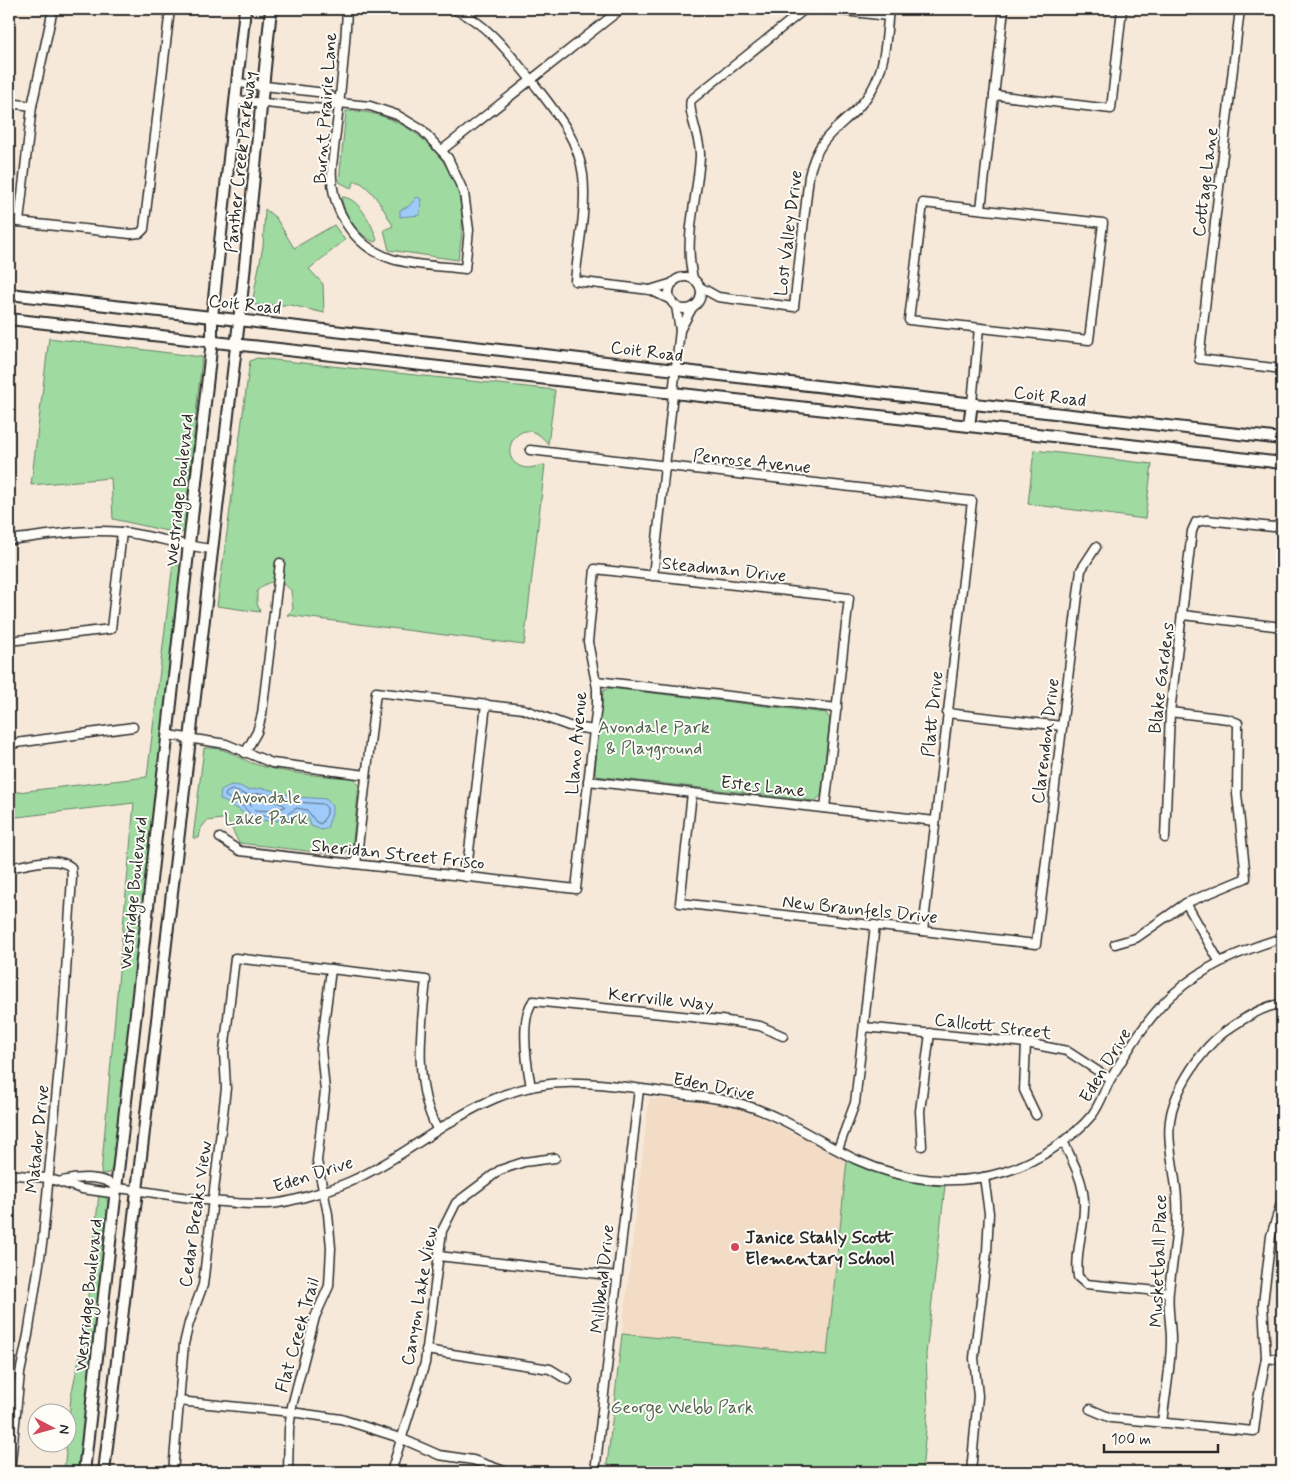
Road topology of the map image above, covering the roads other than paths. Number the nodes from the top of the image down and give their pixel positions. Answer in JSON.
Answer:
{"nodes":[{"id":1,"x":53,"y":9,"type":"edge"},
{"id":2,"x":170,"y":9,"type":"edge"},
{"id":3,"x":245,"y":9,"type":"edge"},
{"id":4,"x":271,"y":9,"type":"edge"},
{"id":5,"x":347,"y":9,"type":"edge"},
{"id":6,"x":454,"y":9,"type":"edge"},
{"id":7,"x":620,"y":9,"type":"edge"},
{"id":8,"x":805,"y":9,"type":"edge"},
{"id":9,"x":827,"y":9,"type":"edge"},
{"id":10,"x":1004,"y":9,"type":"edge"},
{"id":11,"x":1122,"y":9,"type":"edge"},
{"id":12,"x":1240,"y":9,"type":"edge"},
{"id":13,"x":888,"y":12,"type":"edge"},
{"id":14,"x":530,"y":80,"type":"junction"},
{"id":15,"x":238,"y":83,"type":"junction"},
{"id":16,"x":264,"y":85,"type":"junction"},
{"id":17,"x":994,"y":95,"type":"junction"},
{"id":18,"x":236,"y":100,"type":"junction"},
{"id":19,"x":9,"y":102,"type":"edge"},
{"id":20,"x":263,"y":103,"type":"junction"},
{"id":21,"x":339,"y":103,"type":"junction"},
{"id":22,"x":32,"y":106,"type":"junction"},
{"id":23,"x":442,"y":150,"type":"junction"},
{"id":24,"x":981,"y":210,"type":"junction"},
{"id":25,"x":9,"y":221,"type":"edge"},
{"id":26,"x":19,"y":222,"type":"junction"},
{"id":27,"x":689,"y":260,"type":"junction"},
{"id":28,"x":693,"y":278,"type":"junction"},
{"id":29,"x":675,"y":281,"type":"junction"},
{"id":30,"x":700,"y":287,"type":"junction"},
{"id":31,"x":650,"y":290,"type":"junction"},
{"id":32,"x":9,"y":294,"type":"edge"},
{"id":33,"x":718,"y":297,"type":"junction"},
{"id":34,"x":673,"y":303,"type":"junction"},
{"id":35,"x":695,"y":305,"type":"junction"},
{"id":36,"x":212,"y":317,"type":"junction"},
{"id":37,"x":9,"y":319,"type":"edge"},
{"id":38,"x":239,"y":319,"type":"junction"},
{"id":39,"x":979,"y":328,"type":"junction"},
{"id":40,"x":680,"y":330,"type":"junction"},
{"id":41,"x":212,"y":341,"type":"junction"},
{"id":42,"x":236,"y":343,"type":"junction"},
{"id":43,"x":1282,"y":369,"type":"edge"},
{"id":44,"x":676,"y":371,"type":"junction"},
{"id":45,"x":673,"y":393,"type":"junction"},
{"id":46,"x":972,"y":403,"type":"junction"},
{"id":47,"x":970,"y":426,"type":"junction"},
{"id":48,"x":1282,"y":439,"type":"edge"},
{"id":49,"x":530,"y":450,"type":"dead end"},
{"id":50,"x":1282,"y":463,"type":"edge"},
{"id":51,"x":665,"y":466,"type":"junction"},
{"id":52,"x":972,"y":501,"type":"joint"},
{"id":53,"x":1282,"y":524,"type":"edge"},
{"id":54,"x":122,"y":532,"type":"junction"},
{"id":55,"x":9,"y":540,"type":"edge"},
{"id":56,"x":189,"y":546,"type":"junction"},
{"id":57,"x":1096,"y":547,"type":"dead end"},
{"id":58,"x":212,"y":549,"type":"junction"},
{"id":59,"x":280,"y":563,"type":"dead end"},
{"id":60,"x":595,"y":570,"type":"joint"},
{"id":61,"x":653,"y":576,"type":"junction"},
{"id":62,"x":1184,"y":615,"type":"junction"},
{"id":63,"x":1282,"y":627,"type":"edge"},
{"id":64,"x":9,"y":641,"type":"edge"},
{"id":65,"x":596,"y":681,"type":"junction"},
{"id":66,"x":486,"y":704,"type":"junction"},
{"id":67,"x":837,"y":708,"type":"junction"},
{"id":68,"x":1170,"y":712,"type":"junction"},
{"id":69,"x":947,"y":713,"type":"junction"},
{"id":70,"x":1062,"y":726,"type":"junction"},
{"id":71,"x":133,"y":728,"type":"dead end"},
{"id":72,"x":594,"y":730,"type":"junction"},
{"id":73,"x":168,"y":735,"type":"junction"},
{"id":74,"x":190,"y":738,"type":"junction"},
{"id":75,"x":9,"y":744,"type":"edge"},
{"id":76,"x":245,"y":752,"type":"junction"},
{"id":77,"x":366,"y":775,"type":"junction"},
{"id":78,"x":588,"y":781,"type":"junction"},
{"id":79,"x":692,"y":793,"type":"junction"},
{"id":80,"x":825,"y":808,"type":"junction"},
{"id":81,"x":935,"y":821,"type":"junction"},
{"id":82,"x":220,"y":838,"type":"dead end"},
{"id":83,"x":1165,"y":838,"type":"dead end"},
{"id":84,"x":356,"y":864,"type":"junction"},
{"id":85,"x":9,"y":868,"type":"edge"},
{"id":86,"x":466,"y":877,"type":"junction"},
{"id":87,"x":576,"y":889,"type":"joint"},
{"id":88,"x":1186,"y":903,"type":"junction"},
{"id":89,"x":875,"y":926,"type":"junction"},
{"id":90,"x":923,"y":931,"type":"junction"},
{"id":91,"x":1282,"y":938,"type":"edge"},
{"id":92,"x":1036,"y":944,"type":"joint"},
{"id":93,"x":1115,"y":944,"type":"dead end"},
{"id":94,"x":1219,"y":961,"type":"junction"},
{"id":95,"x":331,"y":969,"type":"junction"},
{"id":96,"x":1282,"y":1004,"type":"edge"},
{"id":97,"x":864,"y":1027,"type":"junction"},
{"id":98,"x":930,"y":1033,"type":"junction"},
{"id":99,"x":784,"y":1036,"type":"dead end"},
{"id":100,"x":1026,"y":1043,"type":"junction"},
{"id":101,"x":1110,"y":1079,"type":"junction"},
{"id":102,"x":531,"y":1088,"type":"junction"},
{"id":103,"x":639,"y":1089,"type":"junction"},
{"id":104,"x":1036,"y":1115,"type":"dead end"},
{"id":105,"x":437,"y":1129,"type":"junction"},
{"id":106,"x":1063,"y":1141,"type":"junction"},
{"id":107,"x":922,"y":1146,"type":"dead end"},
{"id":108,"x":838,"y":1149,"type":"junction"},
{"id":109,"x":555,"y":1158,"type":"dead end"},
{"id":110,"x":9,"y":1174,"type":"edge"},
{"id":111,"x":47,"y":1178,"type":"junction"},
{"id":112,"x":984,"y":1178,"type":"junction"},
{"id":113,"x":116,"y":1188,"type":"junction"},
{"id":114,"x":136,"y":1190,"type":"junction"},
{"id":115,"x":322,"y":1191,"type":"junction"},
{"id":116,"x":213,"y":1200,"type":"junction"},
{"id":117,"x":1282,"y":1200,"type":"edge"},
{"id":118,"x":438,"y":1256,"type":"junction"},
{"id":119,"x":617,"y":1276,"type":"junction"},
{"id":120,"x":1168,"y":1292,"type":"junction"},
{"id":121,"x":426,"y":1350,"type":"junction"},
{"id":122,"x":1266,"y":1358,"type":"junction"},
{"id":123,"x":1282,"y":1360,"type":"edge"},
{"id":124,"x":568,"y":1380,"type":"dead end"},
{"id":125,"x":178,"y":1401,"type":"junction"},
{"id":126,"x":1090,"y":1408,"type":"dead end"},
{"id":127,"x":291,"y":1412,"type":"junction"},
{"id":128,"x":1162,"y":1423,"type":"junction"},
{"id":129,"x":400,"y":1438,"type":"junction"},
{"id":130,"x":490,"y":1469,"type":"edge"},
{"id":131,"x":10,"y":1472,"type":"edge"},
{"id":132,"x":84,"y":1472,"type":"edge"},
{"id":133,"x":104,"y":1472,"type":"edge"},
{"id":134,"x":173,"y":1472,"type":"edge"},
{"id":135,"x":288,"y":1472,"type":"edge"},
{"id":136,"x":391,"y":1472,"type":"edge"},
{"id":137,"x":507,"y":1472,"type":"edge"},
{"id":138,"x":595,"y":1472,"type":"edge"},
{"id":139,"x":970,"y":1472,"type":"edge"}],
"edges":[{"from":1,"to":22,"type":"street"},
{"from":2,"to":26,"type":"street"},
{"from":3,"to":15,"type":"main road","name":"Panther Creek Parkway"},
{"from":4,"to":16,"type":"main road","name":"Panther Creek Parkway"},
{"from":5,"to":21,"type":"street","name":"Burnt Prairie Lane"},
{"from":6,"to":14,"type":"street"},
{"from":7,"to":14,"type":"street"},
{"from":8,"to":27,"type":"street"},
{"from":9,"to":13,"type":"street"},
{"from":10,"to":17,"type":"street"},
{"from":11,"to":17,"type":"street"},
{"from":12,"to":43,"type":"street","name":"Cottage Lane"},
{"from":13,"to":33,"type":"street","name":"Lost Valley Drive"},
{"from":14,"to":23,"type":"street"},
{"from":14,"to":31,"type":"street"},
{"from":15,"to":16,"type":"street"},
{"from":15,"to":18,"type":"main road","name":"Panther Creek Parkway"},
{"from":16,"to":20,"type":"main road","name":"Panther Creek Parkway"},
{"from":16,"to":21,"type":"street"},
{"from":17,"to":24,"type":"street"},
{"from":18,"to":20,"type":"street"},
{"from":18,"to":36,"type":"main road","name":"Panther Creek Parkway"},
{"from":19,"to":22,"type":"street"},
{"from":20,"to":21,"type":"street"},
{"from":20,"to":38,"type":"main road","name":"Panther Creek Parkway"},
{"from":21,"to":23,"type":"street"},
{"from":21,"to":23,"type":"street","name":"Burnt Prairie Lane"},
{"from":22,"to":26,"type":"street"},
{"from":24,"to":39,"type":"street"},
{"from":24,"to":39,"type":"street"},
{"from":25,"to":26,"type":"street"},
{"from":27,"to":28,"type":"street"},
{"from":27,"to":29,"type":"street"},
{"from":28,"to":29,"type":"street"},
{"from":28,"to":30,"type":"street"},
{"from":29,"to":31,"type":"street"},
{"from":29,"to":34,"type":"street"},
{"from":30,"to":33,"type":"street"},
{"from":30,"to":35,"type":"street"},
{"from":31,"to":34,"type":"street"},
{"from":32,"to":36,"type":"main road","name":"Coit Road"},
{"from":33,"to":35,"type":"street"},
{"from":34,"to":35,"type":"street"},
{"from":34,"to":40,"type":"street"},
{"from":35,"to":40,"type":"street"},
{"from":36,"to":38,"type":"main road","name":"Coit Road"},
{"from":36,"to":41,"type":"main road","name":"Westridge Boulevard"},
{"from":37,"to":41,"type":"main road"},
{"from":38,"to":42,"type":"main road","name":"Westridge Boulevard"},
{"from":38,"to":44,"type":"main road","name":"Coit Road"},
{"from":39,"to":46,"type":"street"},
{"from":40,"to":44,"type":"street"},
{"from":41,"to":42,"type":"main road"},
{"from":41,"to":56,"type":"main road","name":"Westridge Boulevard"},
{"from":42,"to":45,"type":"main road"},
{"from":42,"to":58,"type":"main road","name":"Westridge Boulevard"},
{"from":44,"to":45,"type":"street"},
{"from":44,"to":46,"type":"main road","name":"Coit Road"},
{"from":45,"to":47,"type":"main road"},
{"from":45,"to":51,"type":"street"},
{"from":46,"to":47,"type":"main road"},
{"from":46,"to":48,"type":"main road","name":"Coit Road"},
{"from":47,"to":50,"type":"main road"},
{"from":49,"to":51,"type":"street","name":"Penrose Avenue"},
{"from":51,"to":52,"type":"street","name":"Penrose Avenue"},
{"from":51,"to":61,"type":"street"},
{"from":52,"to":69,"type":"street","name":"Platt Drive"},
{"from":53,"to":62,"type":"street","name":"Blake Gardens"},
{"from":54,"to":55,"type":"street"},
{"from":54,"to":56,"type":"street"},
{"from":54,"to":64,"type":"street"},
{"from":56,"to":58,"type":"street"},
{"from":56,"to":73,"type":"main road","name":"Westridge Boulevard"},
{"from":57,"to":70,"type":"street","name":"Clarendon Drive"},
{"from":58,"to":74,"type":"main road","name":"Westridge Boulevard"},
{"from":59,"to":76,"type":"street"},
{"from":60,"to":61,"type":"street","name":"Steadman Drive"},
{"from":60,"to":65,"type":"street","name":"Llano Avenue"},
{"from":61,"to":67,"type":"street","name":"Steadman Drive"},
{"from":62,"to":63,"type":"street"},
{"from":62,"to":68,"type":"street","name":"Blake Gardens"},
{"from":65,"to":67,"type":"street"},
{"from":65,"to":72,"type":"street","name":"Llano Avenue"},
{"from":66,"to":72,"type":"street"},
{"from":66,"to":77,"type":"street"},
{"from":66,"to":86,"type":"street"},
{"from":67,"to":80,"type":"street"},
{"from":68,"to":83,"type":"street","name":"Blake Gardens"},
{"from":68,"to":88,"type":"street"},
{"from":69,"to":70,"type":"street"},
{"from":69,"to":81,"type":"street","name":"Platt Drive"},
{"from":70,"to":92,"type":"street","name":"Clarendon Drive"},
{"from":71,"to":75,"type":"street"},
{"from":72,"to":78,"type":"street","name":"Llano Avenue"},
{"from":73,"to":74,"type":"street"},
{"from":73,"to":113,"type":"main road","name":"Westridge Boulevard"},
{"from":74,"to":76,"type":"street"},
{"from":74,"to":114,"type":"main road","name":"Westridge Boulevard"},
{"from":76,"to":77,"type":"street"},
{"from":77,"to":84,"type":"street"},
{"from":78,"to":79,"type":"street","name":"Estes Lane"},
{"from":78,"to":87,"type":"street","name":"Llano Avenue"},
{"from":79,"to":80,"type":"street","name":"Estes Lane"},
{"from":79,"to":89,"type":"street","name":"New Braunfels Drive"},
{"from":80,"to":81,"type":"street","name":"Estes Lane"},
{"from":81,"to":90,"type":"street","name":"Platt Drive"},
{"from":82,"to":84,"type":"street","name":"Sheridan Street Frisco"},
{"from":84,"to":86,"type":"street","name":"Sheridan Street Frisco"},
{"from":85,"to":111,"type":"street","name":"Matador Drive"},
{"from":86,"to":87,"type":"street","name":"Sheridan Street Frisco"},
{"from":88,"to":93,"type":"street"},
{"from":88,"to":94,"type":"street"},
{"from":89,"to":90,"type":"street","name":"New Braunfels Drive"},
{"from":89,"to":97,"type":"street"},
{"from":90,"to":92,"type":"street","name":"New Braunfels Drive"},
{"from":91,"to":94,"type":"street","name":"Eden Drive"},
{"from":94,"to":101,"type":"street","name":"Eden Drive"},
{"from":95,"to":105,"type":"street"},
{"from":95,"to":115,"type":"street","name":"Flat Creek Trail"},
{"from":95,"to":116,"type":"street","name":"Cedar Breaks View"},
{"from":96,"to":120,"type":"street","name":"Musketball Place"},
{"from":97,"to":98,"type":"street","name":"Callcott Street"},
{"from":97,"to":108,"type":"street"},
{"from":98,"to":100,"type":"street","name":"Callcott Street"},
{"from":98,"to":107,"type":"street"},
{"from":99,"to":102,"type":"street","name":"Kerrville Way"},
{"from":100,"to":101,"type":"street","name":"Callcott Street"},
{"from":100,"to":104,"type":"street"},
{"from":101,"to":106,"type":"street","name":"Eden Drive"},
{"from":102,"to":103,"type":"street","name":"Eden Drive"},
{"from":102,"to":105,"type":"street","name":"Eden Drive"},
{"from":103,"to":108,"type":"street","name":"Eden Drive"},
{"from":103,"to":119,"type":"street","name":"Millbend Drive"},
{"from":105,"to":115,"type":"street","name":"Eden Drive"},
{"from":106,"to":112,"type":"street","name":"Eden Drive"},
{"from":106,"to":120,"type":"street"},
{"from":108,"to":112,"type":"street","name":"Eden Drive"},
{"from":109,"to":118,"type":"street","name":"Canyon Lake View"},
{"from":110,"to":111,"type":"street","name":"Eden Drive"},
{"from":111,"to":113,"type":"street","name":"Eden Drive"},
{"from":111,"to":131,"type":"street","name":"Matador Drive"},
{"from":112,"to":139,"type":"street"},
{"from":113,"to":114,"type":"street","name":"Eden Drive"},
{"from":113,"to":132,"type":"main road","name":"Westridge Boulevard"},
{"from":114,"to":116,"type":"street","name":"Eden Drive"},
{"from":114,"to":133,"type":"main road","name":"Westridge Boulevard"},
{"from":115,"to":116,"type":"street","name":"Eden Drive"},
{"from":115,"to":127,"type":"street","name":"Flat Creek Trail"},
{"from":116,"to":125,"type":"street","name":"Cedar Breaks View"},
{"from":117,"to":122,"type":"street"},
{"from":118,"to":119,"type":"street"},
{"from":118,"to":121,"type":"street","name":"Canyon Lake View"},
{"from":119,"to":138,"type":"street","name":"Millbend Drive"},
{"from":120,"to":128,"type":"street","name":"Musketball Place"},
{"from":121,"to":124,"type":"street"},
{"from":121,"to":129,"type":"street","name":"Canyon Lake View"},
{"from":122,"to":123,"type":"street"},
{"from":122,"to":128,"type":"street"},
{"from":125,"to":127,"type":"street"},
{"from":125,"to":134,"type":"street","name":"Cedar Breaks View"},
{"from":126,"to":128,"type":"street"},
{"from":127,"to":129,"type":"street"},
{"from":127,"to":135,"type":"street","name":"Flat Creek Trail"},
{"from":129,"to":130,"type":"street"},
{"from":129,"to":136,"type":"street","name":"Canyon Lake View"},
{"from":130,"to":137,"type":"street"}]}
